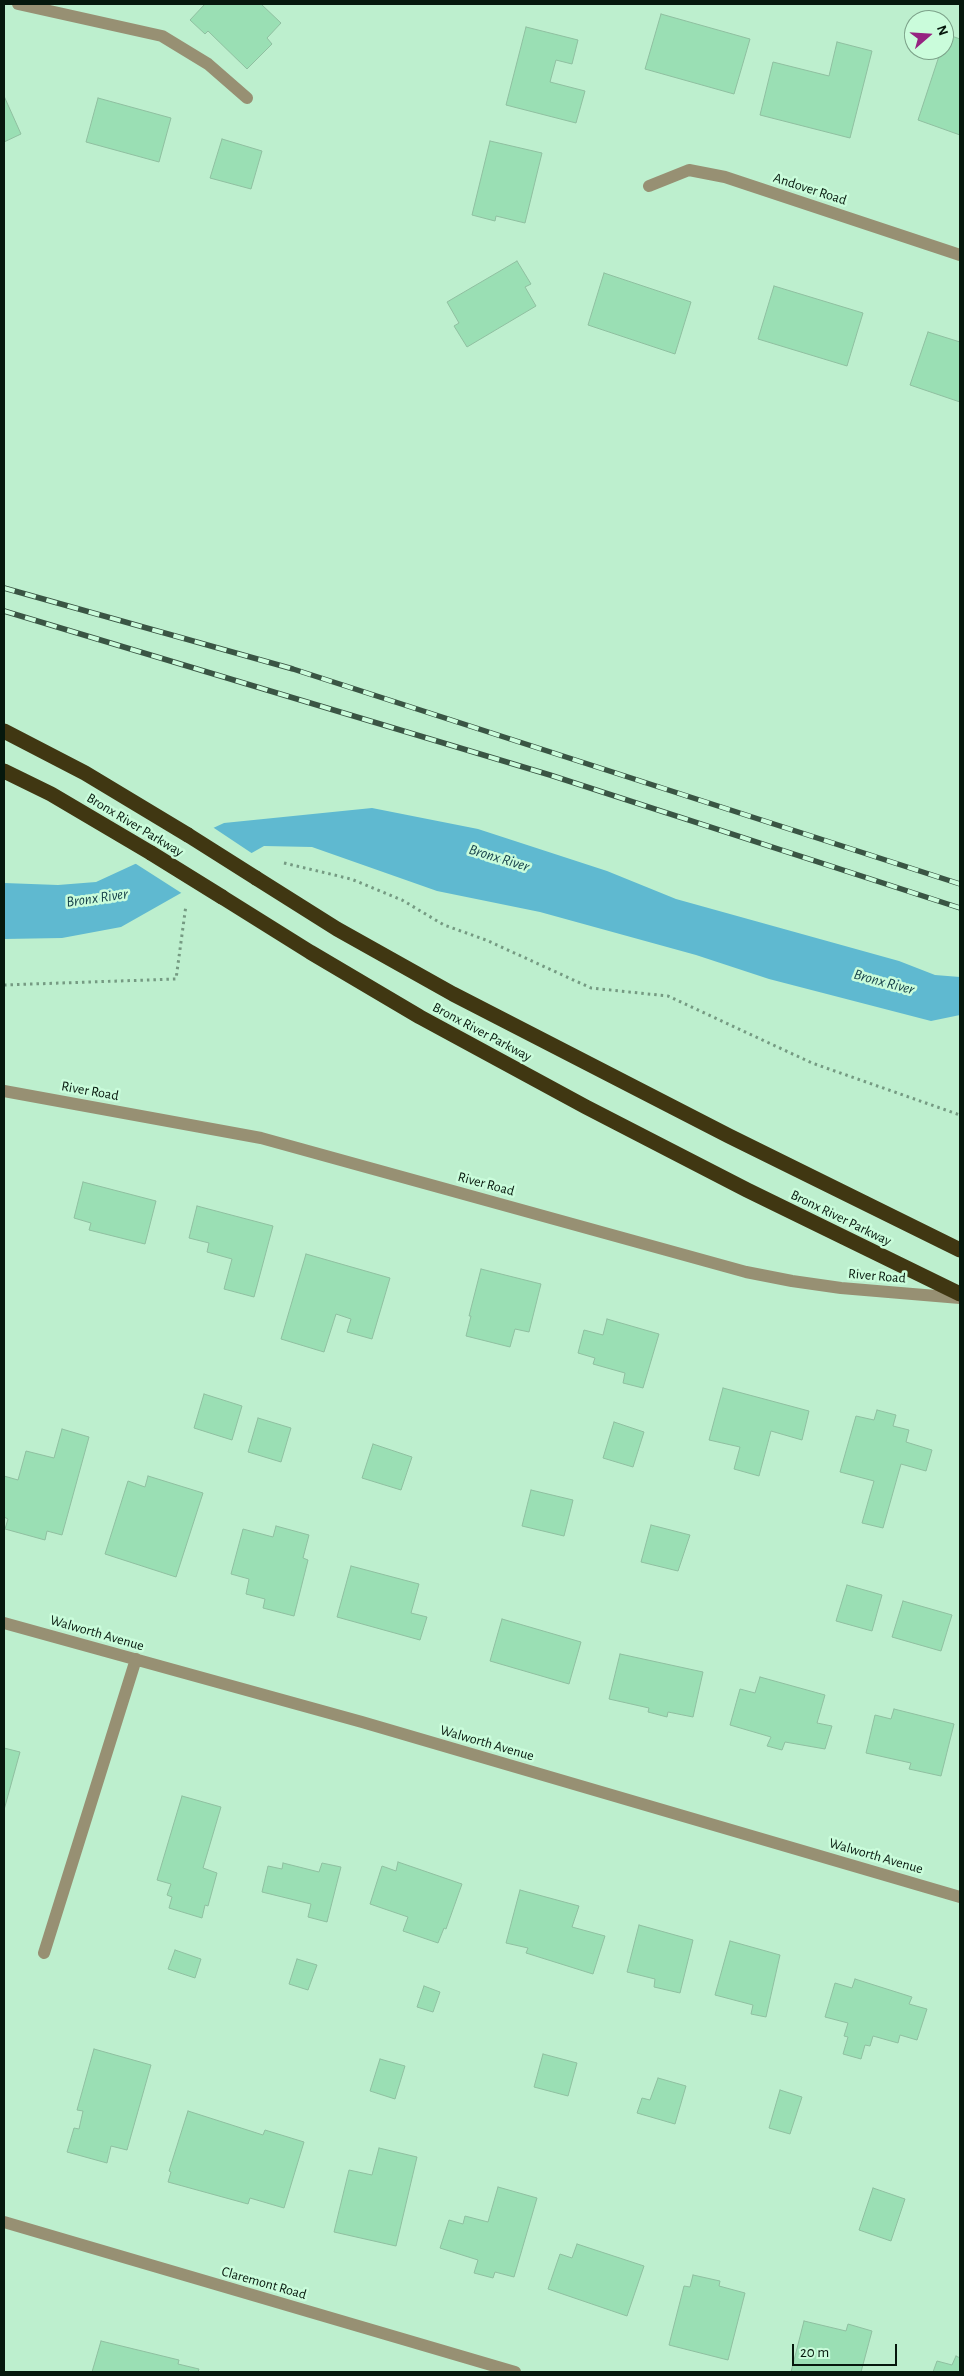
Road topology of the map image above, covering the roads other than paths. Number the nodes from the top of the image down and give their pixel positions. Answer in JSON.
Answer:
{"nodes":[{"id":1,"x":18,"y":4,"type":"edge"},
{"id":2,"x":247,"y":98,"type":"dead end"},
{"id":3,"x":649,"y":186,"type":"dead end"},
{"id":4,"x":960,"y":255,"type":"edge"},
{"id":5,"x":4,"y":731,"type":"edge"},
{"id":6,"x":4,"y":771,"type":"edge"},
{"id":7,"x":4,"y":1090,"type":"edge"},
{"id":8,"x":960,"y":1250,"type":"edge"},
{"id":9,"x":960,"y":1294,"type":"edge"},
{"id":10,"x":960,"y":1298,"type":"edge"},
{"id":11,"x":4,"y":1623,"type":"edge"},
{"id":12,"x":136,"y":1660,"type":"junction"},
{"id":13,"x":960,"y":1897,"type":"edge"},
{"id":14,"x":44,"y":1953,"type":"dead end"},
{"id":15,"x":4,"y":2222,"type":"edge"},
{"id":16,"x":515,"y":2372,"type":"edge"}],
"edges":[{"from":1,"to":2,"type":"street"},
{"from":3,"to":4,"type":"street","name":"Andover Road"},
{"from":5,"to":8,"type":"highway","name":"Bronx River Parkway","bridge":true},
{"from":6,"to":9,"type":"highway","name":"Bronx River Parkway","bridge":true},
{"from":7,"to":10,"type":"street","name":"River Road"},
{"from":11,"to":12,"type":"street","name":"Walworth Avenue"},
{"from":12,"to":13,"type":"street","name":"Walworth Avenue"},
{"from":12,"to":14,"type":"street"},
{"from":15,"to":16,"type":"street","name":"Claremont Road"}]}
